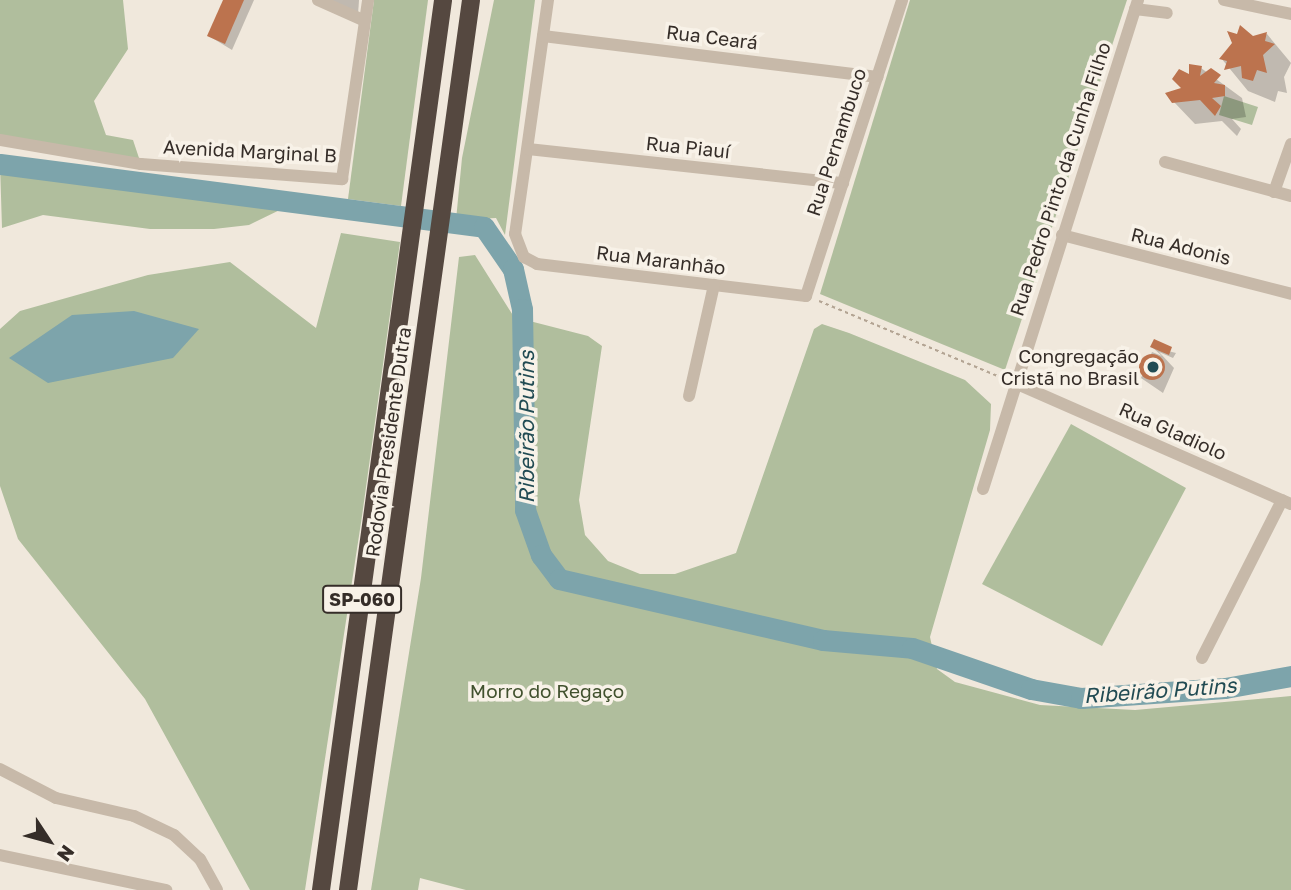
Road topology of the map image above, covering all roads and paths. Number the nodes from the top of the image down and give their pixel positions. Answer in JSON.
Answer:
{"nodes":[{"id":1,"x":318,"y":0,"type":"edge"},
{"id":2,"x":368,"y":0,"type":"edge"},
{"id":3,"x":443,"y":0,"type":"edge"},
{"id":4,"x":474,"y":0,"type":"edge"},
{"id":5,"x":548,"y":0,"type":"edge"},
{"id":6,"x":902,"y":0,"type":"edge"},
{"id":7,"x":1224,"y":0,"type":"edge"},
{"id":8,"x":1136,"y":4,"type":"edge"},
{"id":9,"x":1268,"y":4,"type":"edge"},
{"id":10,"x":1167,"y":13,"type":"dead end"},
{"id":11,"x":1291,"y":14,"type":"edge"},
{"id":12,"x":365,"y":20,"type":"junction"},
{"id":13,"x":543,"y":36,"type":"junction"},
{"id":14,"x":878,"y":77,"type":"junction"},
{"id":15,"x":0,"y":140,"type":"edge"},
{"id":16,"x":1291,"y":144,"type":"edge"},
{"id":17,"x":528,"y":149,"type":"junction"},
{"id":18,"x":1165,"y":162,"type":"dead end"},
{"id":19,"x":843,"y":183,"type":"junction"},
{"id":20,"x":1274,"y":192,"type":"junction"},
{"id":21,"x":1291,"y":196,"type":"edge"},
{"id":22,"x":1062,"y":235,"type":"junction"},
{"id":23,"x":714,"y":285,"type":"junction"},
{"id":24,"x":1291,"y":294,"type":"edge"},
{"id":25,"x":806,"y":296,"type":"junction"},
{"id":26,"x":1015,"y":383,"type":"junction"},
{"id":27,"x":689,"y":396,"type":"dead end"},
{"id":28,"x":983,"y":489,"type":"dead end"},
{"id":29,"x":1286,"y":502,"type":"edge"},
{"id":30,"x":1202,"y":658,"type":"dead end"},
{"id":31,"x":0,"y":769,"type":"edge"},
{"id":32,"x":0,"y":855,"type":"edge"},
{"id":33,"x":217,"y":886,"type":"edge"},
{"id":34,"x":166,"y":890,"type":"edge"},
{"id":35,"x":204,"y":890,"type":"edge"},
{"id":36,"x":321,"y":890,"type":"edge"},
{"id":37,"x":348,"y":890,"type":"edge"}],
"edges":[{"from":1,"to":12,"type":"street"},
{"from":2,"to":12,"type":"street"},
{"from":3,"to":36,"type":"highway","name":"Rodovia Presidente Dutra","number":"SP-060"},
{"from":4,"to":37,"type":"highway","name":"Rodovia Presidente Dutra","number":"SP-060"},
{"from":5,"to":13,"type":"street"},
{"from":6,"to":14,"type":"street","name":"Rua Pernambuco"},
{"from":7,"to":9,"type":"street"},
{"from":8,"to":10,"type":"street"},
{"from":8,"to":22,"type":"street","name":"Rua Pedro Pinto da Cunha Filho"},
{"from":9,"to":11,"type":"street"},
{"from":12,"to":15,"type":"street","name":"Avenida Marginal B"},
{"from":13,"to":14,"type":"street","name":"Rua Ceará"},
{"from":13,"to":17,"type":"street"},
{"from":14,"to":19,"type":"street","name":"Rua Pernambuco"},
{"from":16,"to":20,"type":"street"},
{"from":17,"to":19,"type":"street","name":"Rua Piauí"},
{"from":17,"to":23,"type":"street","name":"Rua Maranhão"},
{"from":18,"to":20,"type":"street"},
{"from":19,"to":25,"type":"street","name":"Rua Pernambuco"},
{"from":20,"to":21,"type":"street"},
{"from":22,"to":24,"type":"street","name":"Rua Adonis"},
{"from":22,"to":26,"type":"street","name":"Rua Pedro Pinto da Cunha Filho"},
{"from":23,"to":25,"type":"street","name":"Rua Maranhão"},
{"from":23,"to":27,"type":"street"},
{"from":25,"to":26,"type":"path"},
{"from":26,"to":28,"type":"street","name":"Rua Pedro Pinto da Cunha Filho"},
{"from":26,"to":29,"type":"street","name":"Rua Gladiolo"},
{"from":29,"to":30,"type":"street"},
{"from":31,"to":33,"type":"street"},
{"from":32,"to":34,"type":"street"},
{"from":33,"to":35,"type":"street"}]}
